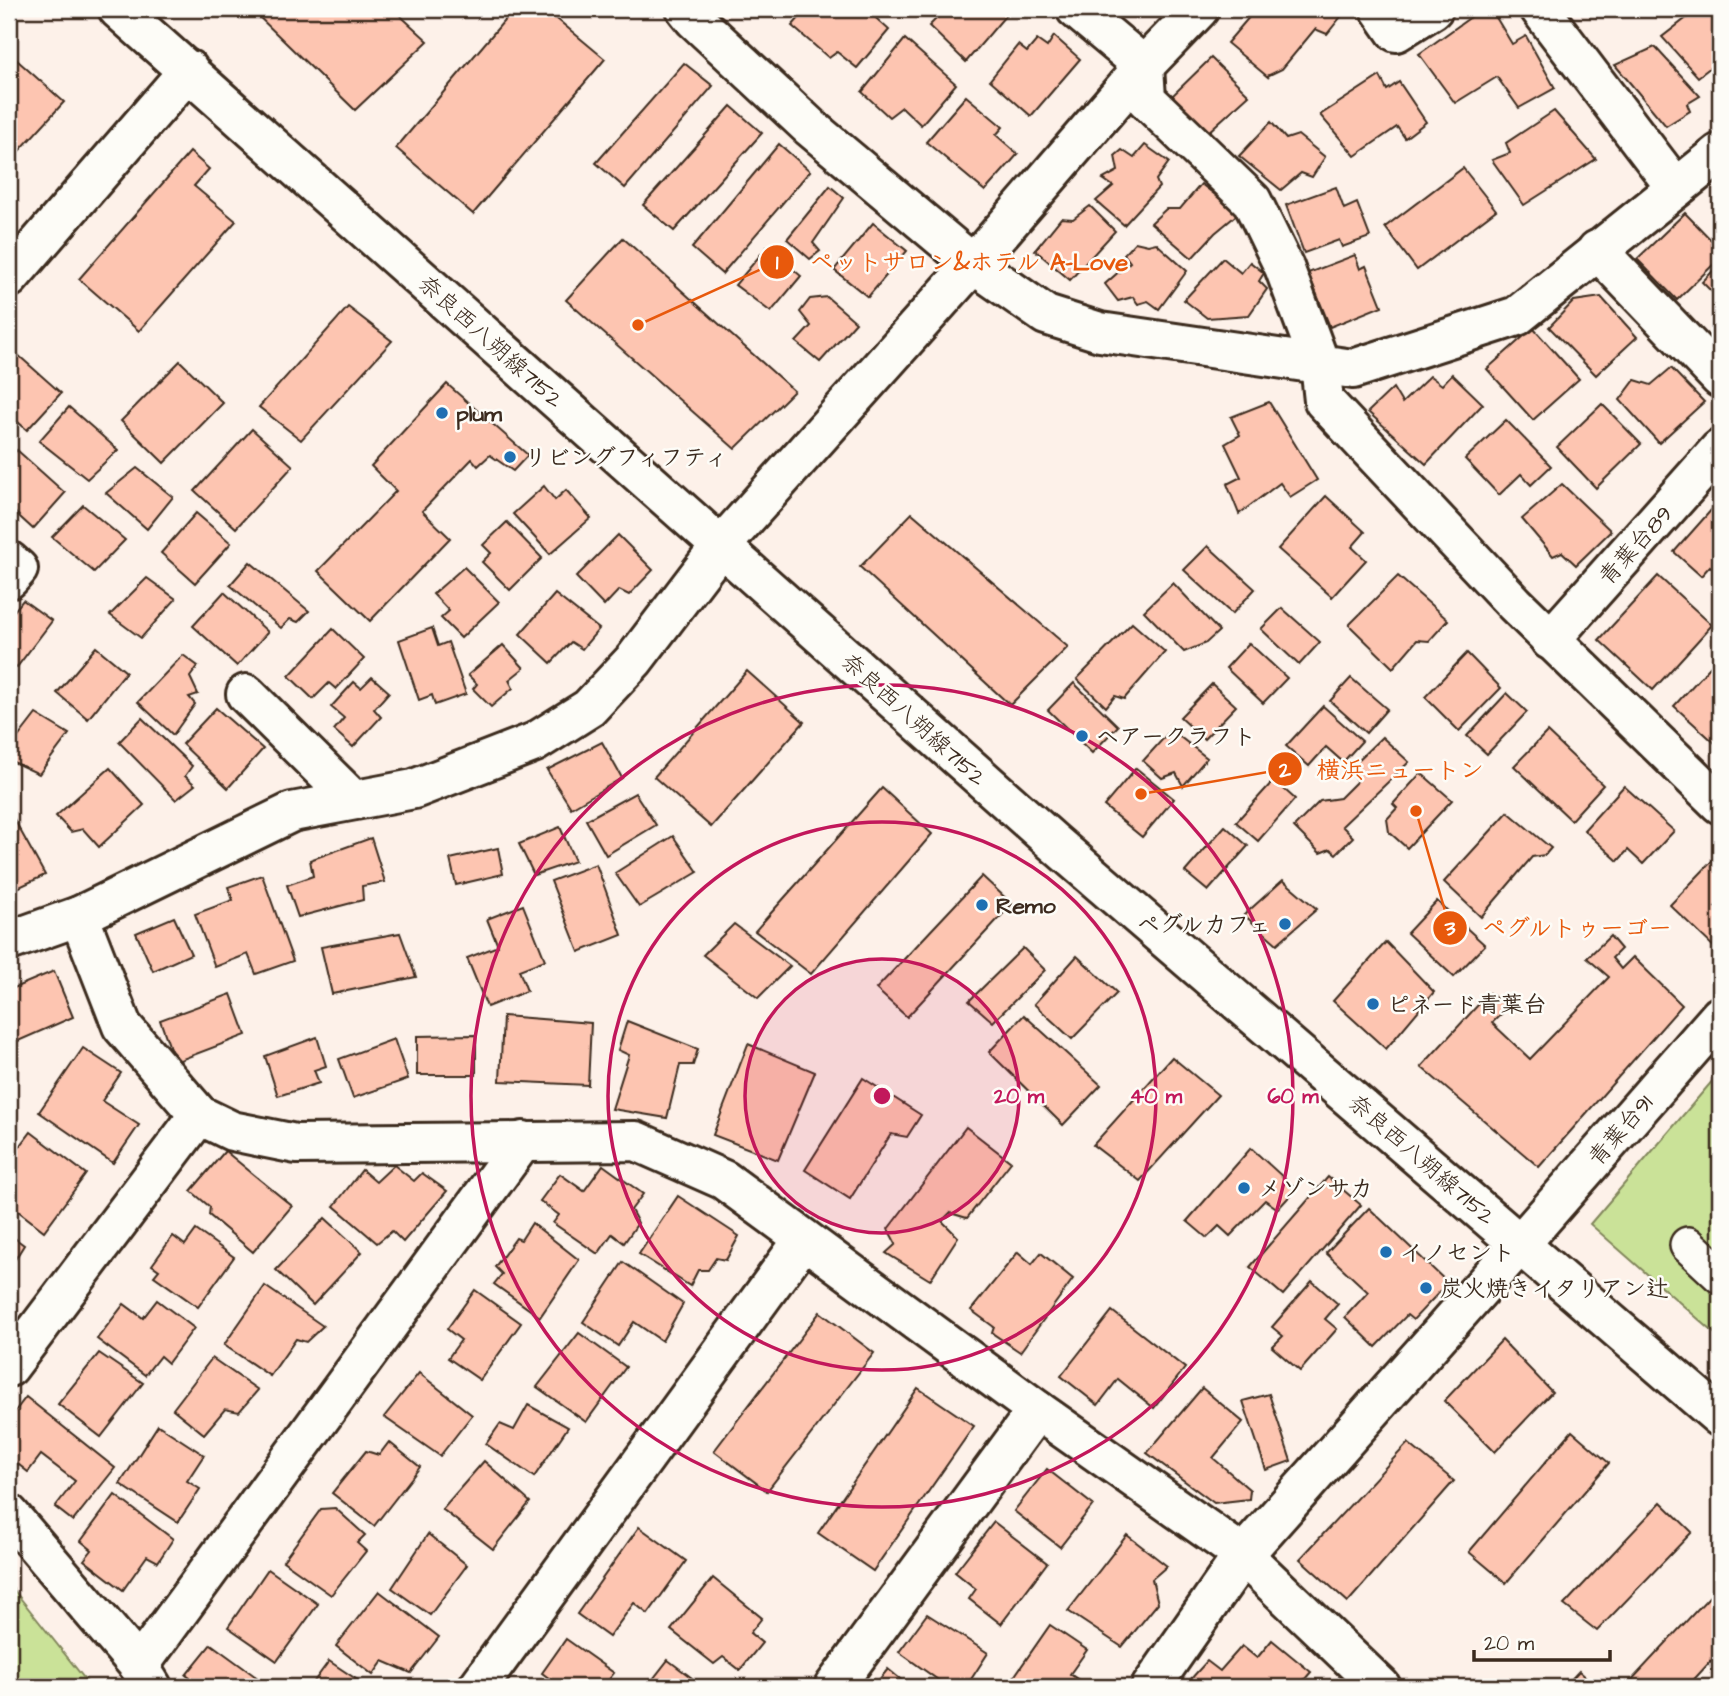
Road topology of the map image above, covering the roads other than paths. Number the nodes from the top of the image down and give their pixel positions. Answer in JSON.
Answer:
{"nodes":[{"id":1,"x":118,"y":9,"type":"edge"},
{"id":2,"x":686,"y":9,"type":"edge"},
{"id":3,"x":1076,"y":9,"type":"edge"},
{"id":4,"x":1199,"y":9,"type":"edge"},
{"id":5,"x":1380,"y":9,"type":"edge"},
{"id":6,"x":1433,"y":9,"type":"edge"},
{"id":7,"x":1540,"y":9,"type":"edge"},
{"id":8,"x":1144,"y":66,"type":"junction"},
{"id":9,"x":189,"y":70,"type":"junction"},
{"id":10,"x":1720,"y":153,"type":"edge"},
{"id":11,"x":1676,"y":187,"type":"junction"},
{"id":12,"x":1597,"y":250,"type":"junction"},
{"id":13,"x":973,"y":264,"type":"junction"},
{"id":14,"x":9,"y":278,"type":"edge"},
{"id":15,"x":1320,"y":364,"type":"junction"},
{"id":16,"x":1720,"y":379,"type":"edge"},
{"id":17,"x":1720,"y":449,"type":"edge"},
{"id":18,"x":720,"y":547,"type":"junction"},
{"id":19,"x":9,"y":561,"type":"edge"},
{"id":20,"x":9,"y":579,"type":"edge"},
{"id":21,"x":1550,"y":640,"type":"junction"},
{"id":22,"x":246,"y":694,"type":"dead end"},
{"id":23,"x":353,"y":800,"type":"junction"},
{"id":24,"x":1720,"y":804,"type":"edge"},
{"id":25,"x":79,"y":916,"type":"junction"},
{"id":26,"x":9,"y":942,"type":"edge"},
{"id":27,"x":1720,"y":1016,"type":"edge"},
{"id":28,"x":200,"y":1115,"type":"junction"},
{"id":29,"x":523,"y":1141,"type":"junction"},
{"id":30,"x":804,"y":1239,"type":"junction"},
{"id":31,"x":1520,"y":1244,"type":"junction"},
{"id":32,"x":1688,"y":1245,"type":"dead end"},
{"id":33,"x":1720,"y":1275,"type":"edge"},
{"id":34,"x":9,"y":1367,"type":"edge"},
{"id":35,"x":1037,"y":1410,"type":"junction"},
{"id":36,"x":1720,"y":1417,"type":"edge"},
{"id":37,"x":9,"y":1514,"type":"edge"},
{"id":38,"x":1242,"y":1555,"type":"junction"},
{"id":39,"x":145,"y":1677,"type":"edge"},
{"id":40,"x":478,"y":1687,"type":"edge"},
{"id":41,"x":834,"y":1687,"type":"edge"},
{"id":42,"x":1152,"y":1687,"type":"edge"},
{"id":43,"x":1381,"y":1687,"type":"edge"}],
"edges":[{"from":1,"to":9,"type":"street","name":"奈良西八朔線7152"},
{"from":2,"to":13,"type":"street"},
{"from":3,"to":8,"type":"street"},
{"from":4,"to":8,"type":"street"},
{"from":5,"to":6,"type":"street"},
{"from":7,"to":11,"type":"street"},
{"from":8,"to":13,"type":"street"},
{"from":8,"to":15,"type":"street"},
{"from":9,"to":14,"type":"street"},
{"from":9,"to":18,"type":"street","name":"奈良西八朔線7152"},
{"from":10,"to":11,"type":"street"},
{"from":11,"to":12,"type":"street"},
{"from":12,"to":15,"type":"street"},
{"from":12,"to":16,"type":"street"},
{"from":13,"to":15,"type":"street"},
{"from":13,"to":18,"type":"street"},
{"from":15,"to":21,"type":"street"},
{"from":17,"to":21,"type":"street","name":"青葉台89"},
{"from":18,"to":23,"type":"street"},
{"from":18,"to":31,"type":"street","name":"奈良西八朔線7152"},
{"from":19,"to":20,"type":"street"},
{"from":21,"to":24,"type":"street"},
{"from":22,"to":23,"type":"street"},
{"from":23,"to":25,"type":"street"},
{"from":25,"to":26,"type":"street"},
{"from":25,"to":28,"type":"street"},
{"from":27,"to":31,"type":"street","name":"青葉台91"},
{"from":28,"to":29,"type":"street"},
{"from":28,"to":34,"type":"street"},
{"from":29,"to":30,"type":"street"},
{"from":29,"to":39,"type":"street"},
{"from":30,"to":35,"type":"street"},
{"from":30,"to":40,"type":"street"},
{"from":31,"to":36,"type":"street","name":"奈良西八朔線7152"},
{"from":31,"to":38,"type":"street","name":"青葉台91"},
{"from":32,"to":33,"type":"street"},
{"from":35,"to":38,"type":"street"},
{"from":35,"to":41,"type":"street"},
{"from":37,"to":39,"type":"street"},
{"from":38,"to":42,"type":"street","name":"青葉台91"},
{"from":38,"to":43,"type":"street"}]}
